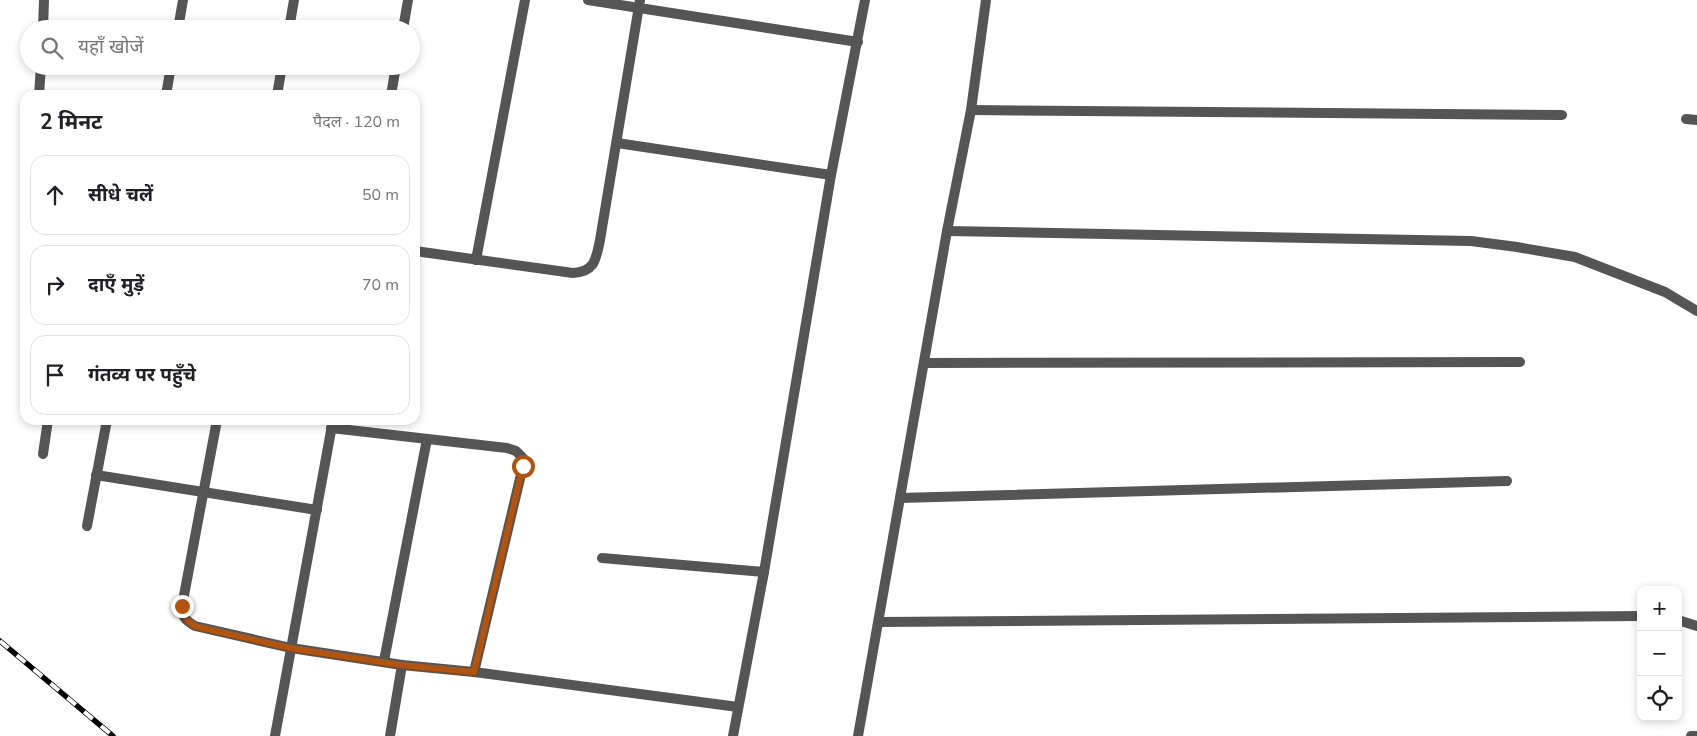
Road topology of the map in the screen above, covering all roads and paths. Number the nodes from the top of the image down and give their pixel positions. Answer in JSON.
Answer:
{"nodes":[{"id":1,"x":44,"y":0,"type":"edge"},
{"id":2,"x":183,"y":0,"type":"edge"},
{"id":3,"x":294,"y":0,"type":"edge"},
{"id":4,"x":408,"y":0,"type":"edge"},
{"id":5,"x":525,"y":0,"type":"edge"},
{"id":6,"x":588,"y":0,"type":"edge"},
{"id":7,"x":865,"y":0,"type":"edge"},
{"id":8,"x":986,"y":0,"type":"edge"},
{"id":9,"x":640,"y":4,"type":"edge"},
{"id":10,"x":43,"y":20,"type":"edge"},
{"id":11,"x":180,"y":20,"type":"edge"},
{"id":12,"x":291,"y":20,"type":"edge"},
{"id":13,"x":405,"y":20,"type":"edge"},
{"id":14,"x":858,"y":42,"type":"junction"},
{"id":15,"x":40,"y":75,"type":"edge"},
{"id":16,"x":169,"y":75,"type":"edge"},
{"id":17,"x":280,"y":75,"type":"edge"},
{"id":18,"x":394,"y":75,"type":"edge"},
{"id":19,"x":39,"y":90,"type":"edge"},
{"id":20,"x":167,"y":90,"type":"edge"},
{"id":21,"x":278,"y":90,"type":"edge"},
{"id":22,"x":392,"y":90,"type":"edge"},
{"id":23,"x":971,"y":110,"type":"junction"},
{"id":24,"x":1562,"y":115,"type":"dead end"},
{"id":25,"x":617,"y":143,"type":"junction"},
{"id":26,"x":831,"y":175,"type":"junction"},
{"id":27,"x":947,"y":232,"type":"junction"},
{"id":28,"x":420,"y":252,"type":"edge"},
{"id":29,"x":476,"y":260,"type":"junction"},
{"id":30,"x":1697,"y":311,"type":"edge"},
{"id":31,"x":1520,"y":362,"type":"dead end"},
{"id":32,"x":924,"y":363,"type":"junction"},
{"id":33,"x":47,"y":425,"type":"edge"},
{"id":34,"x":106,"y":425,"type":"edge"},
{"id":35,"x":216,"y":425,"type":"edge"},
{"id":36,"x":332,"y":425,"type":"edge"},
{"id":37,"x":338,"y":425,"type":"edge"},
{"id":38,"x":427,"y":439,"type":"junction"},
{"id":39,"x":42,"y":454,"type":"dead end"},
{"id":40,"x":96,"y":475,"type":"junction"},
{"id":41,"x":1507,"y":482,"type":"dead end"},
{"id":42,"x":203,"y":492,"type":"junction"},
{"id":43,"x":900,"y":498,"type":"junction"},
{"id":44,"x":317,"y":510,"type":"junction"},
{"id":45,"x":87,"y":526,"type":"dead end"},
{"id":46,"x":602,"y":558,"type":"dead end"},
{"id":47,"x":764,"y":572,"type":"junction"},
{"id":48,"x":1637,"y":616,"type":"edge"},
{"id":49,"x":1682,"y":621,"type":"edge"},
{"id":50,"x":879,"y":622,"type":"junction"},
{"id":51,"x":1697,"y":626,"type":"edge"},
{"id":52,"x":291,"y":648,"type":"junction"},
{"id":53,"x":384,"y":661,"type":"junction"},
{"id":54,"x":402,"y":665,"type":"junction"},
{"id":55,"x":474,"y":672,"type":"junction"},
{"id":56,"x":738,"y":707,"type":"junction"},
{"id":57,"x":275,"y":736,"type":"edge"},
{"id":58,"x":390,"y":736,"type":"edge"},
{"id":59,"x":733,"y":736,"type":"edge"},
{"id":60,"x":858,"y":736,"type":"edge"},
{"id":61,"x":1691,"y":736,"type":"edge"},
{"id":62,"x":1697,"y":736,"type":"edge"}],
"edges":[{"from":1,"to":10,"type":"street"},
{"from":2,"to":11,"type":"street"},
{"from":3,"to":12,"type":"street"},
{"from":4,"to":13,"type":"street"},
{"from":5,"to":29,"type":"street"},
{"from":6,"to":9,"type":"street"},
{"from":7,"to":14,"type":"street"},
{"from":8,"to":23,"type":"street"},
{"from":9,"to":14,"type":"street"},
{"from":9,"to":25,"type":"street"},
{"from":14,"to":26,"type":"street"},
{"from":15,"to":19,"type":"street"},
{"from":16,"to":20,"type":"street"},
{"from":17,"to":21,"type":"street"},
{"from":18,"to":22,"type":"street"},
{"from":23,"to":24,"type":"street"},
{"from":23,"to":27,"type":"street"},
{"from":25,"to":26,"type":"street"},
{"from":25,"to":29,"type":"street"},
{"from":26,"to":47,"type":"street"},
{"from":27,"to":30,"type":"street"},
{"from":27,"to":32,"type":"street"},
{"from":28,"to":29,"type":"street"},
{"from":31,"to":32,"type":"street"},
{"from":32,"to":43,"type":"street"},
{"from":33,"to":39,"type":"street"},
{"from":34,"to":40,"type":"street"},
{"from":35,"to":42,"type":"street"},
{"from":36,"to":44,"type":"street"},
{"from":37,"to":38,"type":"street"},
{"from":38,"to":53,"type":"street"},
{"from":38,"to":55,"type":"street"},
{"from":40,"to":42,"type":"street"},
{"from":40,"to":45,"type":"street"},
{"from":41,"to":43,"type":"street"},
{"from":42,"to":44,"type":"street"},
{"from":42,"to":52,"type":"street"},
{"from":43,"to":50,"type":"street"},
{"from":44,"to":52,"type":"street"},
{"from":46,"to":47,"type":"street"},
{"from":47,"to":56,"type":"street"},
{"from":48,"to":50,"type":"street"},
{"from":49,"to":51,"type":"street"},
{"from":50,"to":60,"type":"street"},
{"from":52,"to":53,"type":"street"},
{"from":52,"to":57,"type":"street"},
{"from":53,"to":54,"type":"street"},
{"from":54,"to":55,"type":"street"},
{"from":54,"to":58,"type":"street"},
{"from":55,"to":56,"type":"street"},
{"from":56,"to":59,"type":"street"},
{"from":61,"to":62,"type":"street"}]}
